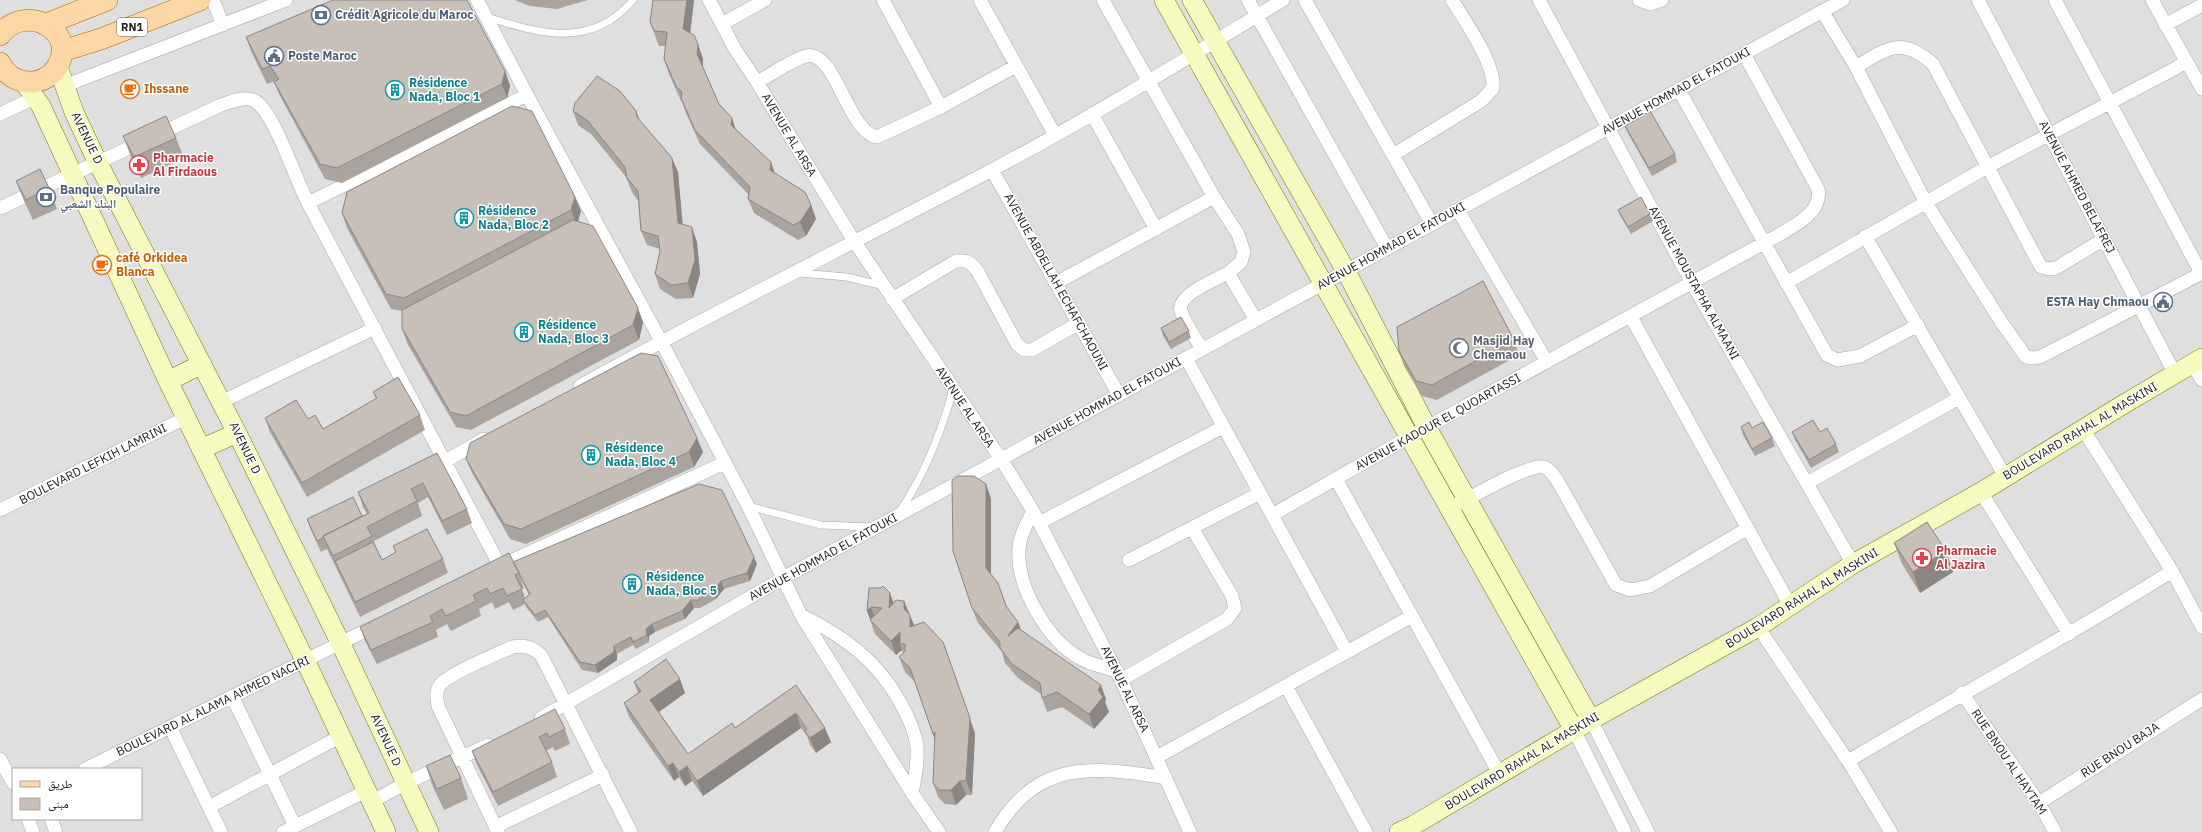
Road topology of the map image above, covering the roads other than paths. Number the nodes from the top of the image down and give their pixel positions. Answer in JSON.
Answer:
{"nodes":[{"id":1,"x":200,"y":0,"type":"edge"},
{"id":2,"x":213,"y":0,"type":"edge"},
{"id":3,"x":286,"y":0,"type":"edge"},
{"id":4,"x":477,"y":0,"type":"edge"},
{"id":5,"x":633,"y":0,"type":"edge"},
{"id":6,"x":709,"y":0,"type":"edge"},
{"id":7,"x":765,"y":0,"type":"edge"},
{"id":8,"x":883,"y":0,"type":"edge"},
{"id":9,"x":980,"y":0,"type":"edge"},
{"id":10,"x":1103,"y":0,"type":"edge"},
{"id":11,"x":1164,"y":0,"type":"edge"},
{"id":12,"x":1192,"y":0,"type":"edge"},
{"id":13,"x":1248,"y":0,"type":"edge"},
{"id":14,"x":1283,"y":0,"type":"edge"},
{"id":15,"x":1305,"y":0,"type":"edge"},
{"id":16,"x":1452,"y":0,"type":"edge"},
{"id":17,"x":1539,"y":0,"type":"edge"},
{"id":18,"x":1639,"y":0,"type":"edge"},
{"id":19,"x":1662,"y":0,"type":"edge"},
{"id":20,"x":1843,"y":0,"type":"edge"},
{"id":21,"x":1978,"y":0,"type":"edge"},
{"id":22,"x":2055,"y":0,"type":"edge"},
{"id":23,"x":2152,"y":0,"type":"edge"},
{"id":24,"x":101,"y":1,"type":"edge"},
{"id":25,"x":2202,"y":5,"type":"edge"},
{"id":26,"x":1822,"y":11,"type":"junction"},
{"id":27,"x":35,"y":13,"type":"edge"},
{"id":28,"x":1257,"y":16,"type":"junction"},
{"id":29,"x":486,"y":17,"type":"junction"},
{"id":30,"x":722,"y":24,"type":"junction"},
{"id":31,"x":223,"y":25,"type":"junction"},
{"id":32,"x":2165,"y":25,"type":"junction"},
{"id":33,"x":2,"y":26,"type":"edge"},
{"id":34,"x":1216,"y":41,"type":"junction"},
{"id":35,"x":1744,"y":54,"type":"junction"},
{"id":36,"x":1194,"y":55,"type":"junction"},
{"id":37,"x":60,"y":59,"type":"junction"},
{"id":38,"x":2186,"y":61,"type":"junction"},
{"id":39,"x":1016,"y":66,"type":"junction"},
{"id":40,"x":1856,"y":67,"type":"junction"},
{"id":41,"x":13,"y":78,"type":"edge"},
{"id":42,"x":758,"y":82,"type":"junction"},
{"id":43,"x":1149,"y":82,"type":"junction"},
{"id":44,"x":64,"y":86,"type":"junction"},
{"id":45,"x":2202,"y":89,"type":"edge"},
{"id":46,"x":1679,"y":90,"type":"junction"},
{"id":47,"x":527,"y":95,"type":"junction"},
{"id":48,"x":2111,"y":103,"type":"junction"},
{"id":49,"x":941,"y":107,"type":"junction"},
{"id":50,"x":0,"y":114,"type":"edge"},
{"id":51,"x":1092,"y":114,"type":"junction"},
{"id":52,"x":1609,"y":128,"type":"junction"},
{"id":53,"x":1055,"y":135,"type":"junction"},
{"id":54,"x":2050,"y":135,"type":"junction"},
{"id":55,"x":1393,"y":155,"type":"junction"},
{"id":56,"x":97,"y":161,"type":"junction"},
{"id":57,"x":1989,"y":166,"type":"junction"},
{"id":58,"x":992,"y":170,"type":"junction"},
{"id":59,"x":71,"y":175,"type":"junction"},
{"id":60,"x":1214,"y":197,"type":"junction"},
{"id":61,"x":308,"y":203,"type":"junction"},
{"id":62,"x":1926,"y":203,"type":"junction"},
{"id":63,"x":0,"y":208,"type":"edge"},
{"id":64,"x":1458,"y":210,"type":"junction"},
{"id":65,"x":1432,"y":224,"type":"junction"},
{"id":66,"x":1156,"y":229,"type":"junction"},
{"id":67,"x":1865,"y":236,"type":"junction"},
{"id":68,"x":2104,"y":239,"type":"junction"},
{"id":69,"x":854,"y":241,"type":"junction"},
{"id":70,"x":1764,"y":243,"type":"junction"},
{"id":71,"x":1387,"y":248,"type":"junction"},
{"id":72,"x":1346,"y":271,"type":"junction"},
{"id":73,"x":793,"y":273,"type":"junction"},
{"id":74,"x":1228,"y":273,"type":"junction"},
{"id":75,"x":2201,"y":273,"type":"edge"},
{"id":76,"x":1056,"y":283,"type":"junction"},
{"id":77,"x":1323,"y":283,"type":"junction"},
{"id":78,"x":1692,"y":283,"type":"junction"},
{"id":79,"x":1786,"y":283,"type":"junction"},
{"id":80,"x":884,"y":286,"type":"junction"},
{"id":81,"x":892,"y":299,"type":"junction"},
{"id":82,"x":2138,"y":306,"type":"junction"},
{"id":83,"x":1632,"y":317,"type":"junction"},
{"id":84,"x":1256,"y":320,"type":"junction"},
{"id":85,"x":1079,"y":323,"type":"junction"},
{"id":86,"x":1918,"y":325,"type":"junction"},
{"id":87,"x":375,"y":328,"type":"junction"},
{"id":88,"x":661,"y":341,"type":"junction"},
{"id":89,"x":1202,"y":349,"type":"junction"},
{"id":90,"x":1186,"y":358,"type":"junction"},
{"id":91,"x":1547,"y":362,"type":"junction"},
{"id":92,"x":202,"y":364,"type":"junction"},
{"id":93,"x":2199,"y":367,"type":"edge"},
{"id":94,"x":2175,"y":374,"type":"junction"},
{"id":95,"x":168,"y":381,"type":"junction"},
{"id":96,"x":953,"y":390,"type":"junction"},
{"id":97,"x":566,"y":394,"type":"edge"},
{"id":98,"x":1119,"y":395,"type":"junction"},
{"id":99,"x":1959,"y":398,"type":"junction"},
{"id":100,"x":221,"y":402,"type":"junction"},
{"id":101,"x":185,"y":418,"type":"junction"},
{"id":102,"x":1223,"y":427,"type":"junction"},
{"id":103,"x":1426,"y":428,"type":"junction"},
{"id":104,"x":2083,"y":428,"type":"junction"},
{"id":105,"x":498,"y":431,"type":"edge"},
{"id":106,"x":237,"y":433,"type":"junction"},
{"id":107,"x":1409,"y":437,"type":"junction"},
{"id":108,"x":201,"y":449,"type":"junction"},
{"id":109,"x":1001,"y":459,"type":"junction"},
{"id":110,"x":444,"y":462,"type":"junction"},
{"id":111,"x":724,"y":462,"type":"junction"},
{"id":112,"x":2005,"y":476,"type":"junction"},
{"id":113,"x":1336,"y":479,"type":"junction"},
{"id":114,"x":1807,"y":483,"type":"junction"},
{"id":115,"x":1981,"y":492,"type":"junction"},
{"id":116,"x":1260,"y":493,"type":"junction"},
{"id":117,"x":1468,"y":500,"type":"junction"},
{"id":118,"x":748,"y":506,"type":"junction"},
{"id":119,"x":1450,"y":508,"type":"junction"},
{"id":120,"x":0,"y":510,"type":"edge"},
{"id":121,"x":1033,"y":511,"type":"junction"},
{"id":122,"x":1272,"y":515,"type":"junction"},
{"id":123,"x":896,"y":516,"type":"junction"},
{"id":124,"x":1039,"y":523,"type":"junction"},
{"id":125,"x":876,"y":527,"type":"junction"},
{"id":126,"x":1192,"y":528,"type":"junction"},
{"id":127,"x":1748,"y":528,"type":"junction"},
{"id":128,"x":1128,"y":560,"type":"dead end"},
{"id":129,"x":1853,"y":564,"type":"junction"},
{"id":130,"x":500,"y":566,"type":"junction"},
{"id":131,"x":2172,"y":571,"type":"junction"},
{"id":132,"x":486,"y":572,"type":"edge"},
{"id":133,"x":783,"y":578,"type":"junction"},
{"id":134,"x":1790,"y":605,"type":"junction"},
{"id":135,"x":801,"y":615,"type":"junction"},
{"id":136,"x":1412,"y":616,"type":"junction"},
{"id":137,"x":389,"y":619,"type":"edge"},
{"id":138,"x":2202,"y":627,"type":"edge"},
{"id":139,"x":1758,"y":628,"type":"junction"},
{"id":140,"x":2068,"y":634,"type":"junction"},
{"id":141,"x":340,"y":642,"type":"junction"},
{"id":142,"x":1347,"y":652,"type":"junction"},
{"id":143,"x":305,"y":660,"type":"junction"},
{"id":144,"x":1119,"y":675,"type":"junction"},
{"id":145,"x":1286,"y":686,"type":"junction"},
{"id":146,"x":1962,"y":693,"type":"junction"},
{"id":147,"x":232,"y":696,"type":"junction"},
{"id":148,"x":2201,"y":702,"type":"edge"},
{"id":149,"x":566,"y":706,"type":"junction"},
{"id":150,"x":1591,"y":720,"type":"junction"},
{"id":151,"x":531,"y":723,"type":"edge"},
{"id":152,"x":170,"y":727,"type":"junction"},
{"id":153,"x":1574,"y":730,"type":"junction"},
{"id":154,"x":341,"y":736,"type":"junction"},
{"id":155,"x":497,"y":741,"type":"edge"},
{"id":156,"x":1157,"y":757,"type":"junction"},
{"id":157,"x":462,"y":758,"type":"junction"},
{"id":158,"x":0,"y":759,"type":"edge"},
{"id":159,"x":1848,"y":761,"type":"junction"},
{"id":160,"x":87,"y":768,"type":"edge"},
{"id":161,"x":270,"y":774,"type":"junction"},
{"id":162,"x":1499,"y":774,"type":"junction"},
{"id":163,"x":603,"y":775,"type":"junction"},
{"id":164,"x":1166,"y":778,"type":"junction"},
{"id":165,"x":7,"y":779,"type":"edge"},
{"id":166,"x":406,"y":783,"type":"junction"},
{"id":167,"x":912,"y":793,"type":"junction"},
{"id":168,"x":369,"y":797,"type":"junction"},
{"id":169,"x":2039,"y":803,"type":"junction"},
{"id":170,"x":209,"y":807,"type":"junction"},
{"id":171,"x":28,"y":820,"type":"edge"},
{"id":172,"x":51,"y":820,"type":"edge"},
{"id":173,"x":296,"y":826,"type":"junction"},
{"id":174,"x":497,"y":829,"type":"edge"},
{"id":175,"x":1410,"y":830,"type":"edge"},
{"id":176,"x":217,"y":831,"type":"edge"},
{"id":177,"x":936,"y":831,"type":"edge"},
{"id":178,"x":33,"y":832,"type":"edge"},
{"id":179,"x":56,"y":832,"type":"edge"},
{"id":180,"x":283,"y":832,"type":"edge"},
{"id":181,"x":386,"y":832,"type":"edge"},
{"id":182,"x":430,"y":832,"type":"edge"},
{"id":183,"x":631,"y":832,"type":"edge"},
{"id":184,"x":995,"y":832,"type":"edge"},
{"id":185,"x":1190,"y":832,"type":"edge"},
{"id":186,"x":1366,"y":832,"type":"edge"},
{"id":187,"x":1625,"y":832,"type":"edge"},
{"id":188,"x":1648,"y":832,"type":"edge"},
{"id":189,"x":1891,"y":832,"type":"edge"},
{"id":190,"x":2055,"y":832,"type":"edge"}],
"edges":[{"from":1,"to":37,"type":"main road","number":"RN1"},
{"from":2,"to":31,"type":"street"},
{"from":3,"to":31,"type":"street"},
{"from":4,"to":29,"type":"street"},
{"from":5,"to":29,"type":"lane"},
{"from":6,"to":30,"type":"street","name":"AVENUE AL ARSA"},
{"from":7,"to":30,"type":"street"},
{"from":8,"to":49,"type":"street"},
{"from":9,"to":39,"type":"street"},
{"from":10,"to":43,"type":"street"},
{"from":11,"to":36,"type":"street"},
{"from":12,"to":34,"type":"street"},
{"from":13,"to":28,"type":"street"},
{"from":14,"to":28,"type":"street"},
{"from":15,"to":55,"type":"street"},
{"from":16,"to":55,"type":"street"},
{"from":17,"to":52,"type":"street","name":"AVENUE MOUSTAPHA ALMAANI"},
{"from":18,"to":19,"type":"street"},
{"from":20,"to":26,"type":"street","name":"AVENUE HOMMAD EL FATOUKI"},
{"from":21,"to":54,"type":"street","name":"AVENUE AHMED BELAFREJ"},
{"from":22,"to":48,"type":"street"},
{"from":23,"to":32,"type":"street"},
{"from":24,"to":27,"type":"main road"},
{"from":25,"to":32,"type":"street"},
{"from":26,"to":35,"type":"street","name":"AVENUE HOMMAD EL FATOUKI"},
{"from":26,"to":40,"type":"street"},
{"from":27,"to":33,"type":"main road"},
{"from":27,"to":37,"type":"main road"},
{"from":28,"to":34,"type":"street"},
{"from":28,"to":71,"type":"street"},
{"from":29,"to":47,"type":"street"},
{"from":30,"to":42,"type":"street","name":"AVENUE AL ARSA"},
{"from":31,"to":44,"type":"street"},
{"from":32,"to":38,"type":"street"},
{"from":34,"to":36,"type":"street"},
{"from":34,"to":72,"type":"street"},
{"from":35,"to":46,"type":"street","name":"AVENUE HOMMAD EL FATOUKI"},
{"from":35,"to":70,"type":"street","name":"AVENUE KADOUR EL QUOARTASSI"},
{"from":36,"to":43,"type":"street"},
{"from":36,"to":77,"type":"street"},
{"from":37,"to":41,"type":"main road","number":"RN1"},
{"from":37,"to":44,"type":"street","name":"AVENUE D"},
{"from":38,"to":45,"type":"street"},
{"from":38,"to":48,"type":"street"},
{"from":39,"to":49,"type":"street"},
{"from":39,"to":53,"type":"street"},
{"from":40,"to":57,"type":"street"},
{"from":40,"to":62,"type":"street"},
{"from":41,"to":50,"type":"street"},
{"from":41,"to":59,"type":"street"},
{"from":42,"to":49,"type":"street"},
{"from":42,"to":69,"type":"street","name":"AVENUE AL ARSA"},
{"from":43,"to":51,"type":"street"},
{"from":43,"to":60,"type":"street"},
{"from":44,"to":56,"type":"street","name":"AVENUE D"},
{"from":46,"to":52,"type":"street","name":"AVENUE HOMMAD EL FATOUKI"},
{"from":46,"to":70,"type":"street"},
{"from":47,"to":61,"type":"street"},
{"from":47,"to":88,"type":"street"},
{"from":48,"to":54,"type":"street"},
{"from":48,"to":75,"type":"street"},
{"from":51,"to":53,"type":"street"},
{"from":51,"to":66,"type":"street"},
{"from":52,"to":64,"type":"street","name":"AVENUE HOMMAD EL FATOUKI"},
{"from":52,"to":78,"type":"street","name":"AVENUE MOUSTAPHA ALMAANI"},
{"from":53,"to":58,"type":"street"},
{"from":54,"to":57,"type":"street"},
{"from":54,"to":68,"type":"street","name":"AVENUE AHMED BELAFREJ"},
{"from":55,"to":65,"type":"street"},
{"from":56,"to":59,"type":"street"},
{"from":56,"to":61,"type":"street"},
{"from":56,"to":92,"type":"street","name":"AVENUE D"},
{"from":57,"to":62,"type":"street"},
{"from":57,"to":68,"type":"street"},
{"from":58,"to":69,"type":"street"},
{"from":58,"to":76,"type":"street","name":"AVENUE ABDELLAH ECHAFCHAOUNI"},
{"from":59,"to":63,"type":"street"},
{"from":59,"to":95,"type":"street"},
{"from":60,"to":66,"type":"street"},
{"from":60,"to":74,"type":"street"},
{"from":61,"to":87,"type":"street"},
{"from":62,"to":67,"type":"street"},
{"from":62,"to":82,"type":"street"},
{"from":64,"to":65,"type":"street","name":"AVENUE HOMMAD EL FATOUKI"},
{"from":64,"to":91,"type":"street"},
{"from":65,"to":71,"type":"street","name":"AVENUE HOMMAD EL FATOUKI"},
{"from":66,"to":76,"type":"street"},
{"from":67,"to":79,"type":"street"},
{"from":67,"to":86,"type":"street"},
{"from":68,"to":82,"type":"street","name":"AVENUE AHMED BELAFREJ"},
{"from":69,"to":73,"type":"street"},
{"from":69,"to":80,"type":"street","name":"AVENUE AL ARSA"},
{"from":70,"to":78,"type":"street","name":"AVENUE KADOUR EL QUOARTASSI"},
{"from":70,"to":79,"type":"street"},
{"from":71,"to":72,"type":"street","name":"AVENUE HOMMAD EL FATOUKI"},
{"from":72,"to":77,"type":"street","name":"AVENUE HOMMAD EL FATOUKI"},
{"from":72,"to":103,"type":"street"},
{"from":73,"to":80,"type":"lane"},
{"from":73,"to":88,"type":"street"},
{"from":74,"to":84,"type":"street"},
{"from":74,"to":89,"type":"street"},
{"from":75,"to":82,"type":"street"},
{"from":76,"to":85,"type":"street","name":"AVENUE ABDELLAH ECHAFCHAOUNI"},
{"from":77,"to":84,"type":"street","name":"AVENUE HOMMAD EL FATOUKI"},
{"from":77,"to":107,"type":"street"},
{"from":78,"to":83,"type":"street","name":"AVENUE KADOUR EL QUOARTASSI"},
{"from":78,"to":114,"type":"street","name":"AVENUE MOUSTAPHA ALMAANI"},
{"from":79,"to":86,"type":"street"},
{"from":80,"to":81,"type":"street","name":"AVENUE AL ARSA"},
{"from":81,"to":85,"type":"street"},
{"from":81,"to":96,"type":"street","name":"AVENUE AL ARSA"},
{"from":82,"to":94,"type":"street","name":"AVENUE AHMED BELAFREJ"},
{"from":83,"to":91,"type":"street","name":"AVENUE KADOUR EL QUOARTASSI"},
{"from":83,"to":127,"type":"street"},
{"from":84,"to":89,"type":"street","name":"AVENUE HOMMAD EL FATOUKI"},
{"from":85,"to":98,"type":"street","name":"AVENUE ABDELLAH ECHAFCHAOUNI"},
{"from":86,"to":99,"type":"street"},
{"from":87,"to":100,"type":"street"},
{"from":87,"to":110,"type":"street"},
{"from":88,"to":97,"type":"street"},
{"from":88,"to":111,"type":"street"},
{"from":89,"to":90,"type":"street","name":"AVENUE HOMMAD EL FATOUKI"},
{"from":90,"to":98,"type":"street","name":"AVENUE HOMMAD EL FATOUKI"},
{"from":90,"to":102,"type":"street"},
{"from":91,"to":103,"type":"street","name":"AVENUE KADOUR EL QUOARTASSI"},
{"from":92,"to":95,"type":"street"},
{"from":92,"to":100,"type":"street","name":"AVENUE D"},
{"from":93,"to":94,"type":"street","name":"BOULEVARD RAHAL AL MASKINI"},
{"from":94,"to":104,"type":"street","name":"BOULEVARD RAHAL AL MASKINI"},
{"from":95,"to":101,"type":"street"},
{"from":96,"to":109,"type":"street","name":"AVENUE AL ARSA"},
{"from":96,"to":123,"type":"lane"},
{"from":98,"to":109,"type":"street","name":"AVENUE HOMMAD EL FATOUKI"},
{"from":99,"to":112,"type":"street"},
{"from":99,"to":114,"type":"street"},
{"from":100,"to":106,"type":"street","name":"AVENUE D"},
{"from":101,"to":108,"type":"street"},
{"from":101,"to":120,"type":"street","name":"BOULEVARD LEFKIH LAMRINI"},
{"from":102,"to":116,"type":"street"},
{"from":102,"to":124,"type":"street"},
{"from":103,"to":107,"type":"street","name":"AVENUE KADOUR EL QUOARTASSI"},
{"from":103,"to":117,"type":"street"},
{"from":104,"to":112,"type":"street","name":"BOULEVARD RAHAL AL MASKINI"},
{"from":104,"to":131,"type":"street"},
{"from":105,"to":110,"type":"street"},
{"from":106,"to":108,"type":"street"},
{"from":106,"to":141,"type":"street","name":"AVENUE D"},
{"from":107,"to":113,"type":"street","name":"AVENUE KADOUR EL QUOARTASSI"},
{"from":107,"to":119,"type":"street"},
{"from":108,"to":143,"type":"street"},
{"from":109,"to":121,"type":"street","name":"AVENUE AL ARSA"},
{"from":109,"to":123,"type":"street","name":"AVENUE HOMMAD EL FATOUKI"},
{"from":110,"to":130,"type":"street"},
{"from":111,"to":118,"type":"street"},
{"from":111,"to":130,"type":"street"},
{"from":112,"to":115,"type":"street","name":"BOULEVARD RAHAL AL MASKINI"},
{"from":113,"to":122,"type":"street","name":"AVENUE KADOUR EL QUOARTASSI"},
{"from":113,"to":136,"type":"street"},
{"from":114,"to":129,"type":"street","name":"AVENUE MOUSTAPHA ALMAANI"},
{"from":115,"to":129,"type":"street","name":"BOULEVARD RAHAL AL MASKINI"},
{"from":115,"to":140,"type":"street"},
{"from":116,"to":122,"type":"street"},
{"from":116,"to":126,"type":"street"},
{"from":117,"to":119,"type":"street"},
{"from":117,"to":127,"type":"street"},
{"from":117,"to":150,"type":"street"},
{"from":118,"to":125,"type":"lane"},
{"from":118,"to":133,"type":"street"},
{"from":119,"to":153,"type":"street"},
{"from":121,"to":124,"type":"street","name":"AVENUE AL ARSA"},
{"from":121,"to":144,"type":"street"},
{"from":122,"to":142,"type":"street"},
{"from":123,"to":125,"type":"street","name":"AVENUE HOMMAD EL FATOUKI"},
{"from":124,"to":144,"type":"street","name":"AVENUE AL ARSA"},
{"from":125,"to":133,"type":"street","name":"AVENUE HOMMAD EL FATOUKI"},
{"from":126,"to":128,"type":"street"},
{"from":126,"to":144,"type":"street"},
{"from":127,"to":134,"type":"street"},
{"from":129,"to":134,"type":"street","name":"BOULEVARD RAHAL AL MASKINI"},
{"from":130,"to":132,"type":"street"},
{"from":131,"to":138,"type":"street"},
{"from":131,"to":140,"type":"street"},
{"from":133,"to":135,"type":"street"},
{"from":133,"to":149,"type":"street","name":"AVENUE HOMMAD EL FATOUKI"},
{"from":134,"to":139,"type":"street","name":"BOULEVARD RAHAL AL MASKINI"},
{"from":135,"to":167,"type":"street"},
{"from":135,"to":167,"type":"street"},
{"from":136,"to":142,"type":"street"},
{"from":136,"to":162,"type":"street"},
{"from":137,"to":141,"type":"street","name":"BOULEVARD AL ALAMA AHMED NACIRI"},
{"from":139,"to":150,"type":"street","name":"BOULEVARD RAHAL AL MASKINI"},
{"from":139,"to":159,"type":"street"},
{"from":140,"to":146,"type":"street"},
{"from":141,"to":143,"type":"street","name":"BOULEVARD AL ALAMA AHMED NACIRI"},
{"from":141,"to":166,"type":"street","name":"AVENUE D"},
{"from":142,"to":145,"type":"street"},
{"from":143,"to":147,"type":"street","name":"BOULEVARD AL ALAMA AHMED NACIRI"},
{"from":143,"to":154,"type":"street"},
{"from":144,"to":156,"type":"street","name":"AVENUE AL ARSA"},
{"from":145,"to":156,"type":"street"},
{"from":145,"to":186,"type":"street"},
{"from":146,"to":159,"type":"street"},
{"from":146,"to":169,"type":"street","name":"RUE BNOU AL HAYTAM"},
{"from":147,"to":152,"type":"street","name":"BOULEVARD AL ALAMA AHMED NACIRI"},
{"from":147,"to":161,"type":"street"},
{"from":148,"to":169,"type":"street","name":"RUE BNOU BAJA"},
{"from":149,"to":151,"type":"street","name":"AVENUE HOMMAD EL FATOUKI"},
{"from":149,"to":157,"type":"street"},
{"from":149,"to":163,"type":"street"},
{"from":150,"to":153,"type":"street","name":"BOULEVARD RAHAL AL MASKINI"},
{"from":150,"to":188,"type":"street"},
{"from":152,"to":160,"type":"street","name":"BOULEVARD AL ALAMA AHMED NACIRI"},
{"from":152,"to":170,"type":"street"},
{"from":153,"to":162,"type":"street","name":"BOULEVARD RAHAL AL MASKINI"},
{"from":153,"to":187,"type":"street"},
{"from":154,"to":161,"type":"street"},
{"from":154,"to":168,"type":"street"},
{"from":155,"to":157,"type":"street"},
{"from":156,"to":164,"type":"street","name":"AVENUE AL ARSA"},
{"from":157,"to":166,"type":"street"},
{"from":157,"to":174,"type":"street"},
{"from":158,"to":165,"type":"street"},
{"from":159,"to":189,"type":"street"},
{"from":161,"to":170,"type":"street"},
{"from":161,"to":173,"type":"street"},
{"from":162,"to":175,"type":"street","name":"BOULEVARD RAHAL AL MASKINI"},
{"from":163,"to":174,"type":"street"},
{"from":163,"to":183,"type":"street"},
{"from":164,"to":184,"type":"street"},
{"from":164,"to":185,"type":"street","name":"AVENUE AL ARSA"},
{"from":166,"to":168,"type":"street"},
{"from":166,"to":182,"type":"street","name":"AVENUE D"},
{"from":167,"to":177,"type":"street"},
{"from":168,"to":173,"type":"street"},
{"from":168,"to":181,"type":"street"},
{"from":169,"to":190,"type":"street","name":"RUE BNOU AL HAYTAM"},
{"from":170,"to":176,"type":"street"},
{"from":171,"to":178,"type":"street"},
{"from":172,"to":179,"type":"street"},
{"from":173,"to":180,"type":"street"}]}
